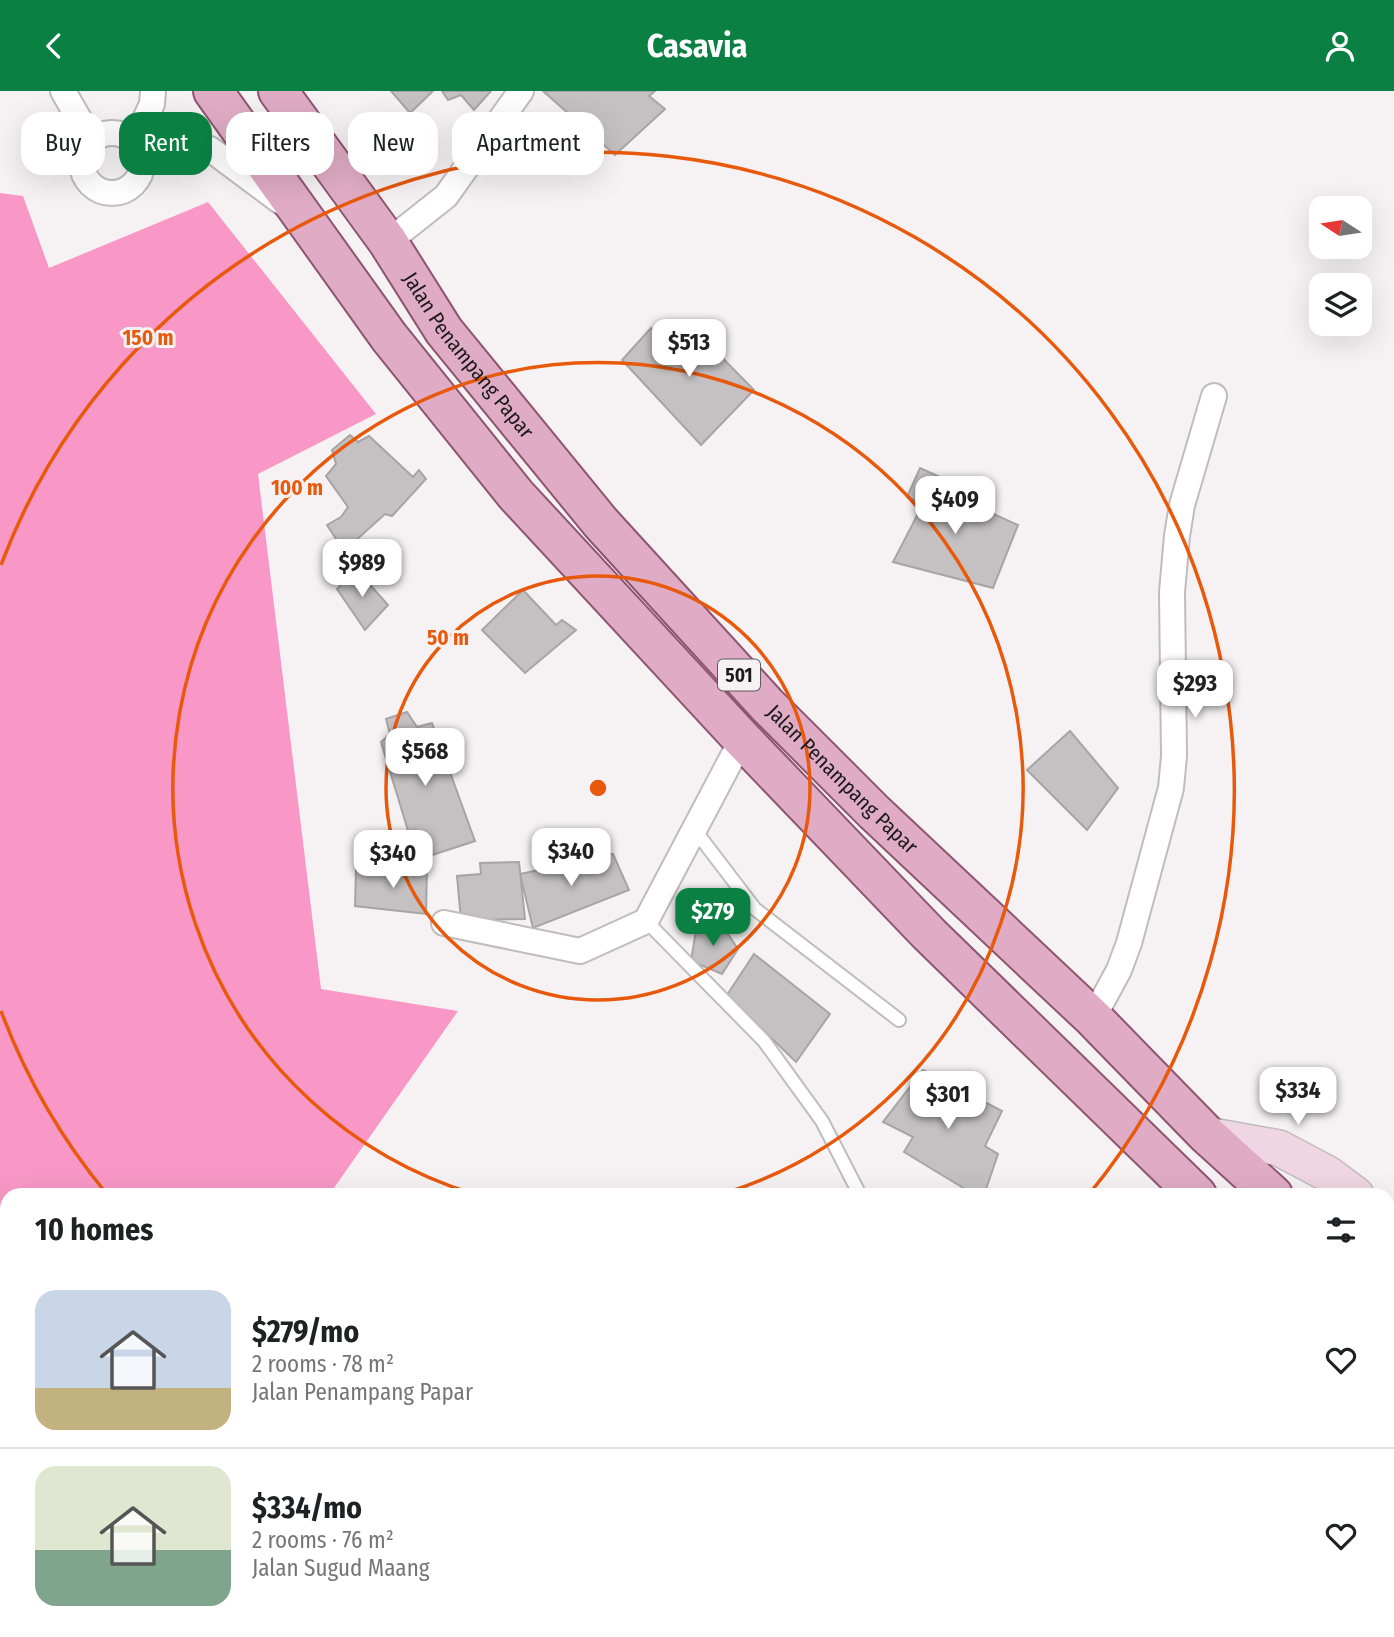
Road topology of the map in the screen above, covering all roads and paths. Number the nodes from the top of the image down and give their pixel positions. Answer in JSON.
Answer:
{"nodes":[{"id":1,"x":63,"y":91,"type":"edge"},
{"id":2,"x":153,"y":91,"type":"edge"},
{"id":3,"x":213,"y":91,"type":"edge"},
{"id":4,"x":521,"y":91,"type":"edge"},
{"id":5,"x":285,"y":97,"type":"edge"},
{"id":6,"x":75,"y":112,"type":"edge"},
{"id":7,"x":150,"y":112,"type":"edge"},
{"id":8,"x":212,"y":150,"type":"edge"},
{"id":9,"x":84,"y":175,"type":"edge"},
{"id":10,"x":140,"y":175,"type":"edge"},
{"id":11,"x":306,"y":221,"type":"junction"},
{"id":12,"x":388,"y":241,"type":"junction"},
{"id":13,"x":1214,"y":396,"type":"dead end"},
{"id":14,"x":742,"y":739,"type":"junction"},
{"id":15,"x":694,"y":829,"type":"junction"},
{"id":16,"x":646,"y":921,"type":"junction"},
{"id":17,"x":444,"y":923,"type":"dead end"},
{"id":18,"x":1093,"y":1018,"type":"junction"},
{"id":19,"x":899,"y":1020,"type":"dead end"},
{"id":20,"x":1208,"y":1135,"type":"junction"},
{"id":21,"x":856,"y":1188,"type":"edge"},
{"id":22,"x":1190,"y":1188,"type":"edge"},
{"id":23,"x":1265,"y":1188,"type":"edge"},
{"id":24,"x":1347,"y":1188,"type":"edge"}],
"edges":[{"from":1,"to":6,"type":"street"},
{"from":2,"to":7,"type":"street"},
{"from":3,"to":11,"type":"main road","name":"Jalan Penampang Papar","number":"501"},
{"from":4,"to":12,"type":"street"},
{"from":5,"to":12,"type":"main road","name":"Jalan Penampang Papar","number":"501"},
{"from":8,"to":11,"type":"street"},
{"from":9,"to":10,"type":"street"},
{"from":11,"to":14,"type":"main road","name":"Jalan Penampang Papar","number":"501"},
{"from":12,"to":18,"type":"main road","name":"Jalan Penampang Papar","number":"501"},
{"from":13,"to":18,"type":"street"},
{"from":14,"to":15,"type":"street"},
{"from":14,"to":22,"type":"main road","name":"Jalan Penampang Papar","number":"501"},
{"from":15,"to":16,"type":"street"},
{"from":15,"to":19,"type":"lane"},
{"from":16,"to":17,"type":"street"},
{"from":16,"to":21,"type":"lane"},
{"from":18,"to":20,"type":"main road","name":"Jalan Penampang Papar","number":"501"},
{"from":20,"to":23,"type":"main road","name":"Jalan Penampang Papar","number":"501"},
{"from":20,"to":24,"type":"street"}]}
